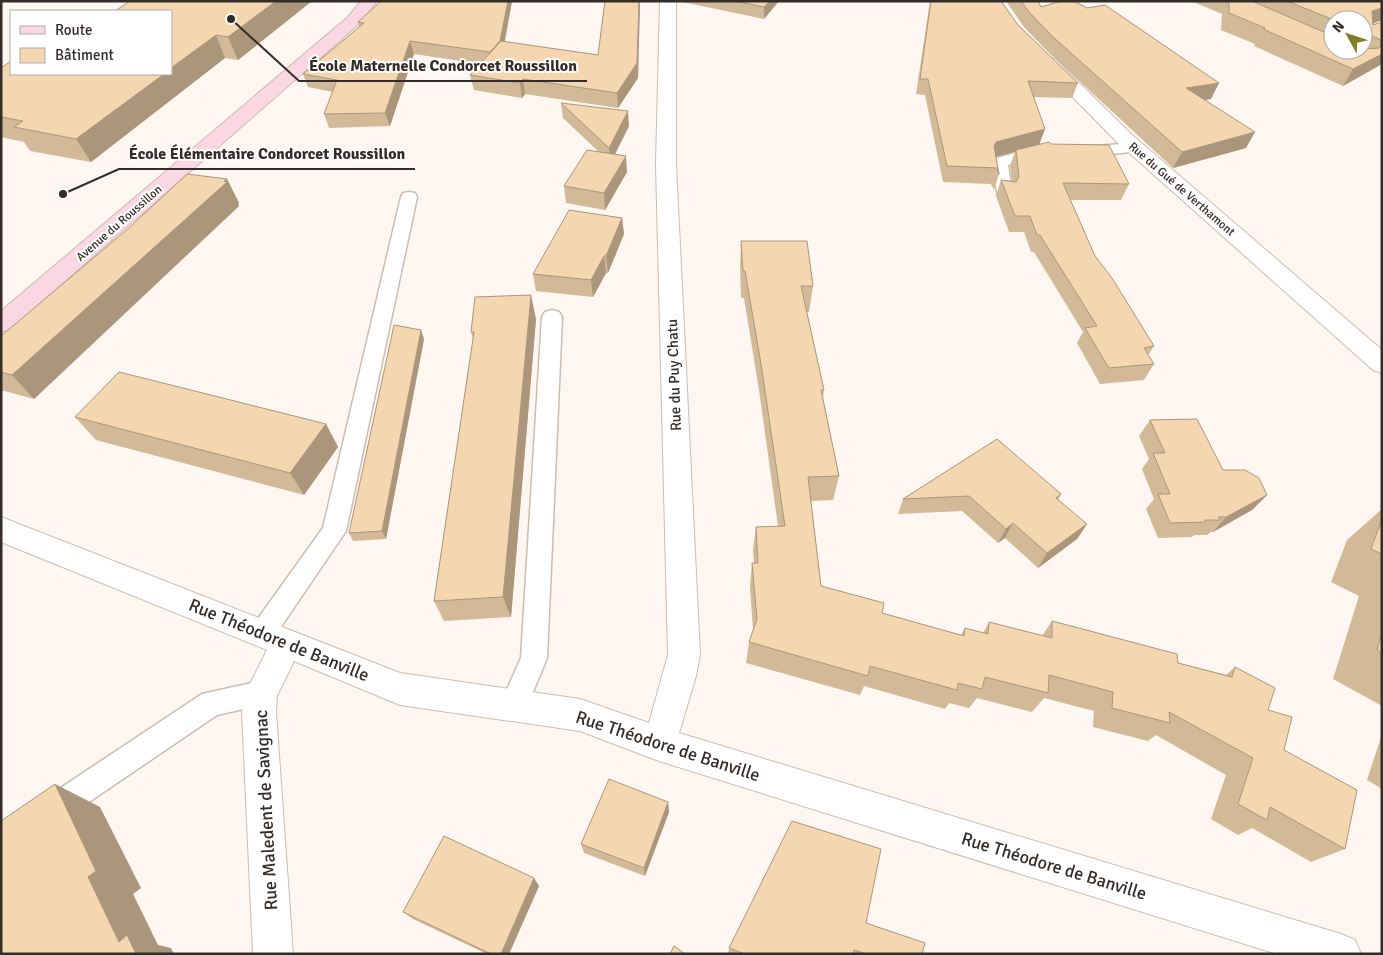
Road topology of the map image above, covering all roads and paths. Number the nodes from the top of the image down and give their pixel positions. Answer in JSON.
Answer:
{"nodes":[{"id":1,"x":369,"y":1,"type":"edge"},
{"id":2,"x":668,"y":1,"type":"edge"},
{"id":3,"x":1037,"y":51,"type":"edge"},
{"id":4,"x":1135,"y":148,"type":"junction"},
{"id":5,"x":1004,"y":192,"type":"edge"},
{"id":6,"x":408,"y":197,"type":"dead end"},
{"id":7,"x":552,"y":317,"type":"dead end"},
{"id":8,"x":1,"y":324,"type":"edge"},
{"id":9,"x":1382,"y":364,"type":"edge"},
{"id":10,"x":1,"y":529,"type":"edge"},
{"id":11,"x":275,"y":638,"type":"junction"},
{"id":12,"x":261,"y":694,"type":"junction"},
{"id":13,"x":514,"y":705,"type":"junction"},
{"id":14,"x":659,"y":744,"type":"junction"},
{"id":15,"x":28,"y":827,"type":"edge"},
{"id":16,"x":273,"y":954,"type":"edge"},
{"id":17,"x":1341,"y":954,"type":"edge"}],
"edges":[{"from":1,"to":8,"type":"street","name":"Avenue du Roussillon"},
{"from":2,"to":14,"type":"street","name":"Rue du Puy Chatu"},
{"from":3,"to":4,"type":"street","name":"Rue du Gué de Verthamont"},
{"from":4,"to":5,"type":"lane"},
{"from":4,"to":9,"type":"street","name":"Rue du Gué de Verthamont"},
{"from":6,"to":11,"type":"lane"},
{"from":7,"to":13,"type":"lane"},
{"from":10,"to":11,"type":"street","name":"Rue Théodore de Banville"},
{"from":11,"to":12,"type":"street","name":"Rue Maledent de Savignac"},
{"from":11,"to":13,"type":"street","name":"Rue Théodore de Banville"},
{"from":12,"to":15,"type":"lane"},
{"from":12,"to":16,"type":"street","name":"Rue Maledent de Savignac"},
{"from":13,"to":14,"type":"street","name":"Rue Théodore de Banville"},
{"from":14,"to":17,"type":"street","name":"Rue Théodore de Banville"}]}
